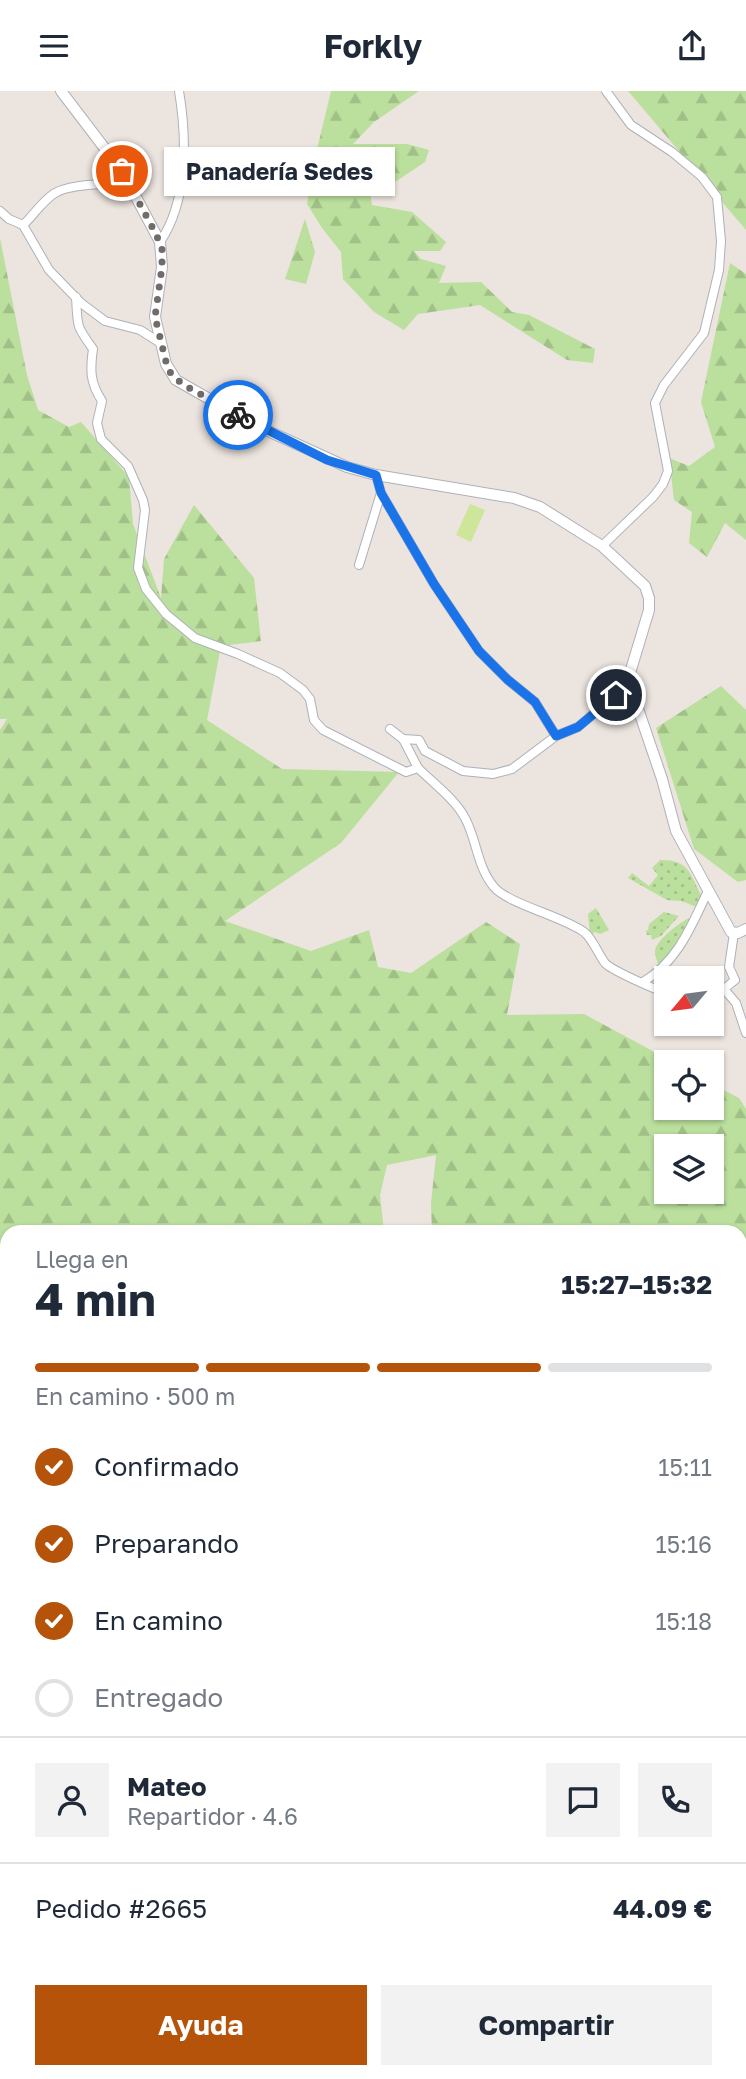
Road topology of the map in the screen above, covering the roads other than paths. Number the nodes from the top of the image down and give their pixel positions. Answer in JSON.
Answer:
{"nodes":[{"id":1,"x":61,"y":91,"type":"edge"},
{"id":2,"x":179,"y":91,"type":"edge"},
{"id":3,"x":606,"y":91,"type":"edge"},
{"id":4,"x":128,"y":181,"type":"junction"},
{"id":5,"x":0,"y":211,"type":"edge"},
{"id":6,"x":23,"y":225,"type":"junction"},
{"id":7,"x":160,"y":242,"type":"junction"},
{"id":8,"x":76,"y":297,"type":"junction"},
{"id":9,"x":159,"y":342,"type":"junction"},
{"id":10,"x":376,"y":475,"type":"junction"},
{"id":11,"x":381,"y":493,"type":"junction"},
{"id":12,"x":601,"y":546,"type":"junction"},
{"id":13,"x":359,"y":565,"type":"dead end"},
{"id":14,"x":630,"y":683,"type":"junction"},
{"id":15,"x":390,"y":729,"type":"dead end"},
{"id":16,"x":556,"y":736,"type":"junction"},
{"id":17,"x":403,"y":739,"type":"junction"},
{"id":18,"x":418,"y":768,"type":"junction"},
{"id":19,"x":707,"y":893,"type":"junction"},
{"id":20,"x":746,"y":929,"type":"edge"},
{"id":21,"x":734,"y":933,"type":"junction"},
{"id":22,"x":643,"y":982,"type":"junction"},
{"id":23,"x":654,"y":989,"type":"edge"},
{"id":24,"x":724,"y":989,"type":"joint"},
{"id":25,"x":746,"y":1033,"type":"edge"}],
"edges":[{"from":1,"to":4,"type":"street"},
{"from":2,"to":7,"type":"street"},
{"from":3,"to":12,"type":"street"},
{"from":4,"to":6,"type":"street"},
{"from":4,"to":7,"type":"street"},
{"from":5,"to":6,"type":"street"},
{"from":6,"to":8,"type":"street"},
{"from":7,"to":9,"type":"street"},
{"from":8,"to":9,"type":"street"},
{"from":8,"to":18,"type":"street"},
{"from":9,"to":10,"type":"street"},
{"from":10,"to":11,"type":"street"},
{"from":10,"to":12,"type":"street"},
{"from":11,"to":13,"type":"street"},
{"from":11,"to":16,"type":"street"},
{"from":12,"to":14,"type":"street"},
{"from":14,"to":16,"type":"street"},
{"from":14,"to":19,"type":"street"},
{"from":15,"to":17,"type":"street"},
{"from":16,"to":17,"type":"street"},
{"from":17,"to":18,"type":"street"},
{"from":18,"to":22,"type":"street"},
{"from":19,"to":21,"type":"street"},
{"from":19,"to":22,"type":"street"},
{"from":20,"to":21,"type":"street"},
{"from":21,"to":24,"type":"street"},
{"from":22,"to":23,"type":"street"},
{"from":24,"to":25,"type":"street"}]}
